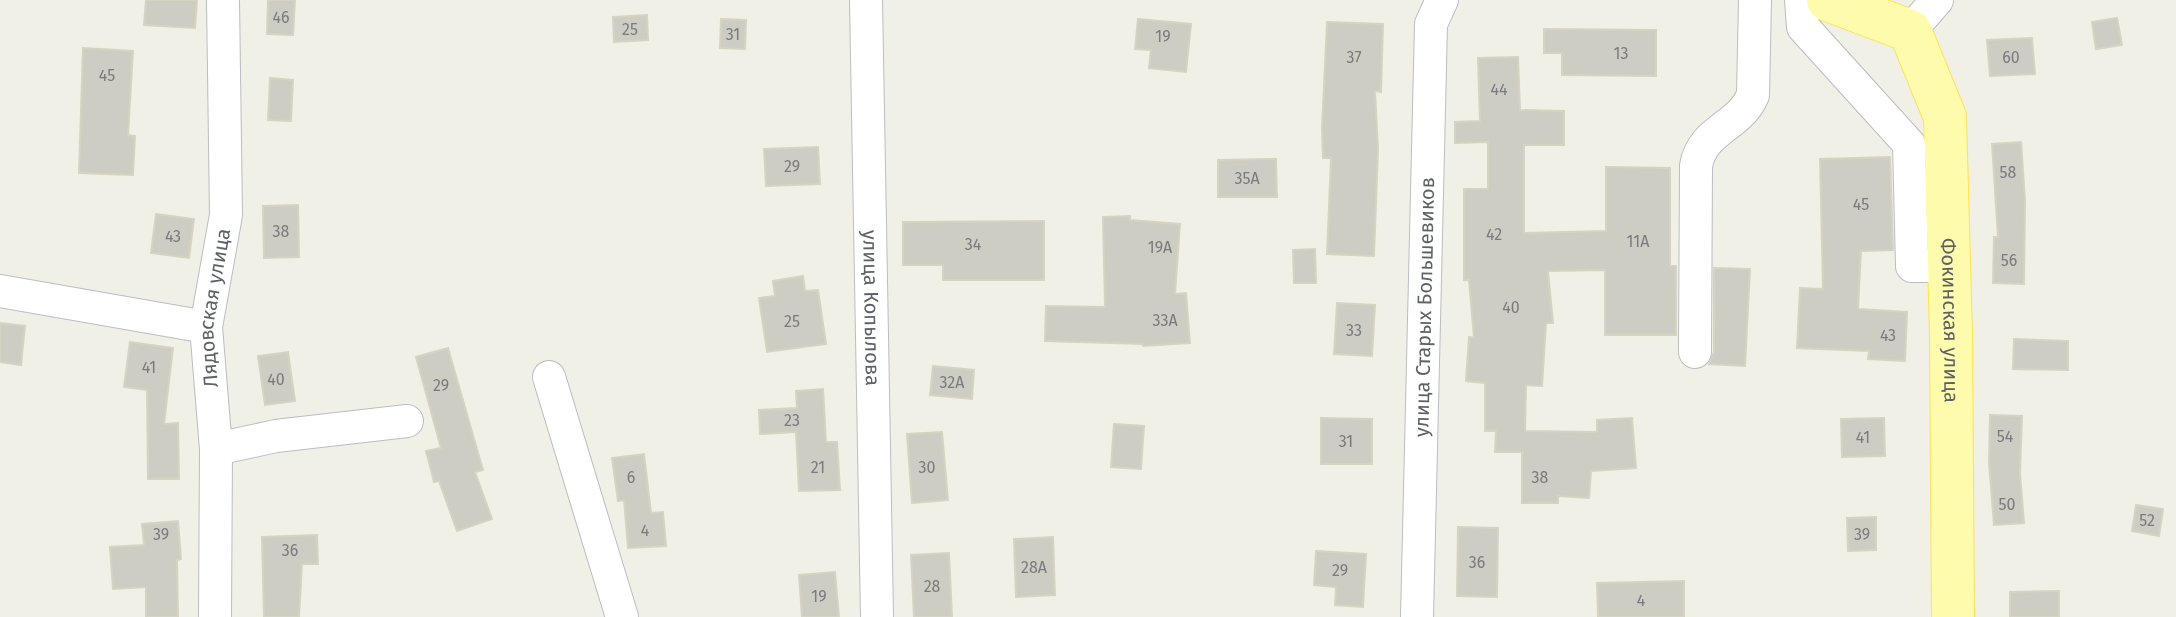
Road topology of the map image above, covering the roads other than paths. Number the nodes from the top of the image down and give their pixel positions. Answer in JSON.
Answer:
{"nodes":[{"id":1,"x":223,"y":0,"type":"edge"},
{"id":2,"x":866,"y":0,"type":"edge"},
{"id":3,"x":1442,"y":0,"type":"edge"},
{"id":4,"x":1755,"y":0,"type":"edge"},
{"id":5,"x":1801,"y":0,"type":"edge"},
{"id":6,"x":1828,"y":0,"type":"edge"},
{"id":7,"x":1937,"y":0,"type":"edge"},
{"id":8,"x":1910,"y":31,"type":"junction"},
{"id":9,"x":1928,"y":144,"type":"junction"},
{"id":10,"x":0,"y":291,"type":"edge"},
{"id":11,"x":206,"y":327,"type":"junction"},
{"id":12,"x":1695,"y":352,"type":"dead end"},
{"id":13,"x":549,"y":377,"type":"dead end"},
{"id":14,"x":407,"y":421,"type":"dead end"},
{"id":15,"x":216,"y":449,"type":"junction"},
{"id":16,"x":215,"y":617,"type":"edge"},
{"id":17,"x":622,"y":617,"type":"edge"},
{"id":18,"x":877,"y":617,"type":"edge"},
{"id":19,"x":1417,"y":617,"type":"edge"},
{"id":20,"x":1953,"y":617,"type":"edge"}],
"edges":[{"from":1,"to":11,"type":"street","name":"Лядовская улица"},
{"from":2,"to":18,"type":"street","name":"улица Копылова"},
{"from":3,"to":19,"type":"street","name":"улица Старых Большевиков"},
{"from":4,"to":12,"type":"street"},
{"from":5,"to":9,"type":"street"},
{"from":6,"to":8,"type":"main road"},
{"from":7,"to":8,"type":"street"},
{"from":8,"to":9,"type":"main road","name":"Фокинская улица"},
{"from":9,"to":20,"type":"main road","name":"Фокинская улица"},
{"from":10,"to":11,"type":"street"},
{"from":11,"to":15,"type":"street","name":"Лядовская улица"},
{"from":13,"to":17,"type":"street"},
{"from":14,"to":15,"type":"street"},
{"from":15,"to":16,"type":"street","name":"Лядовская улица"}]}
